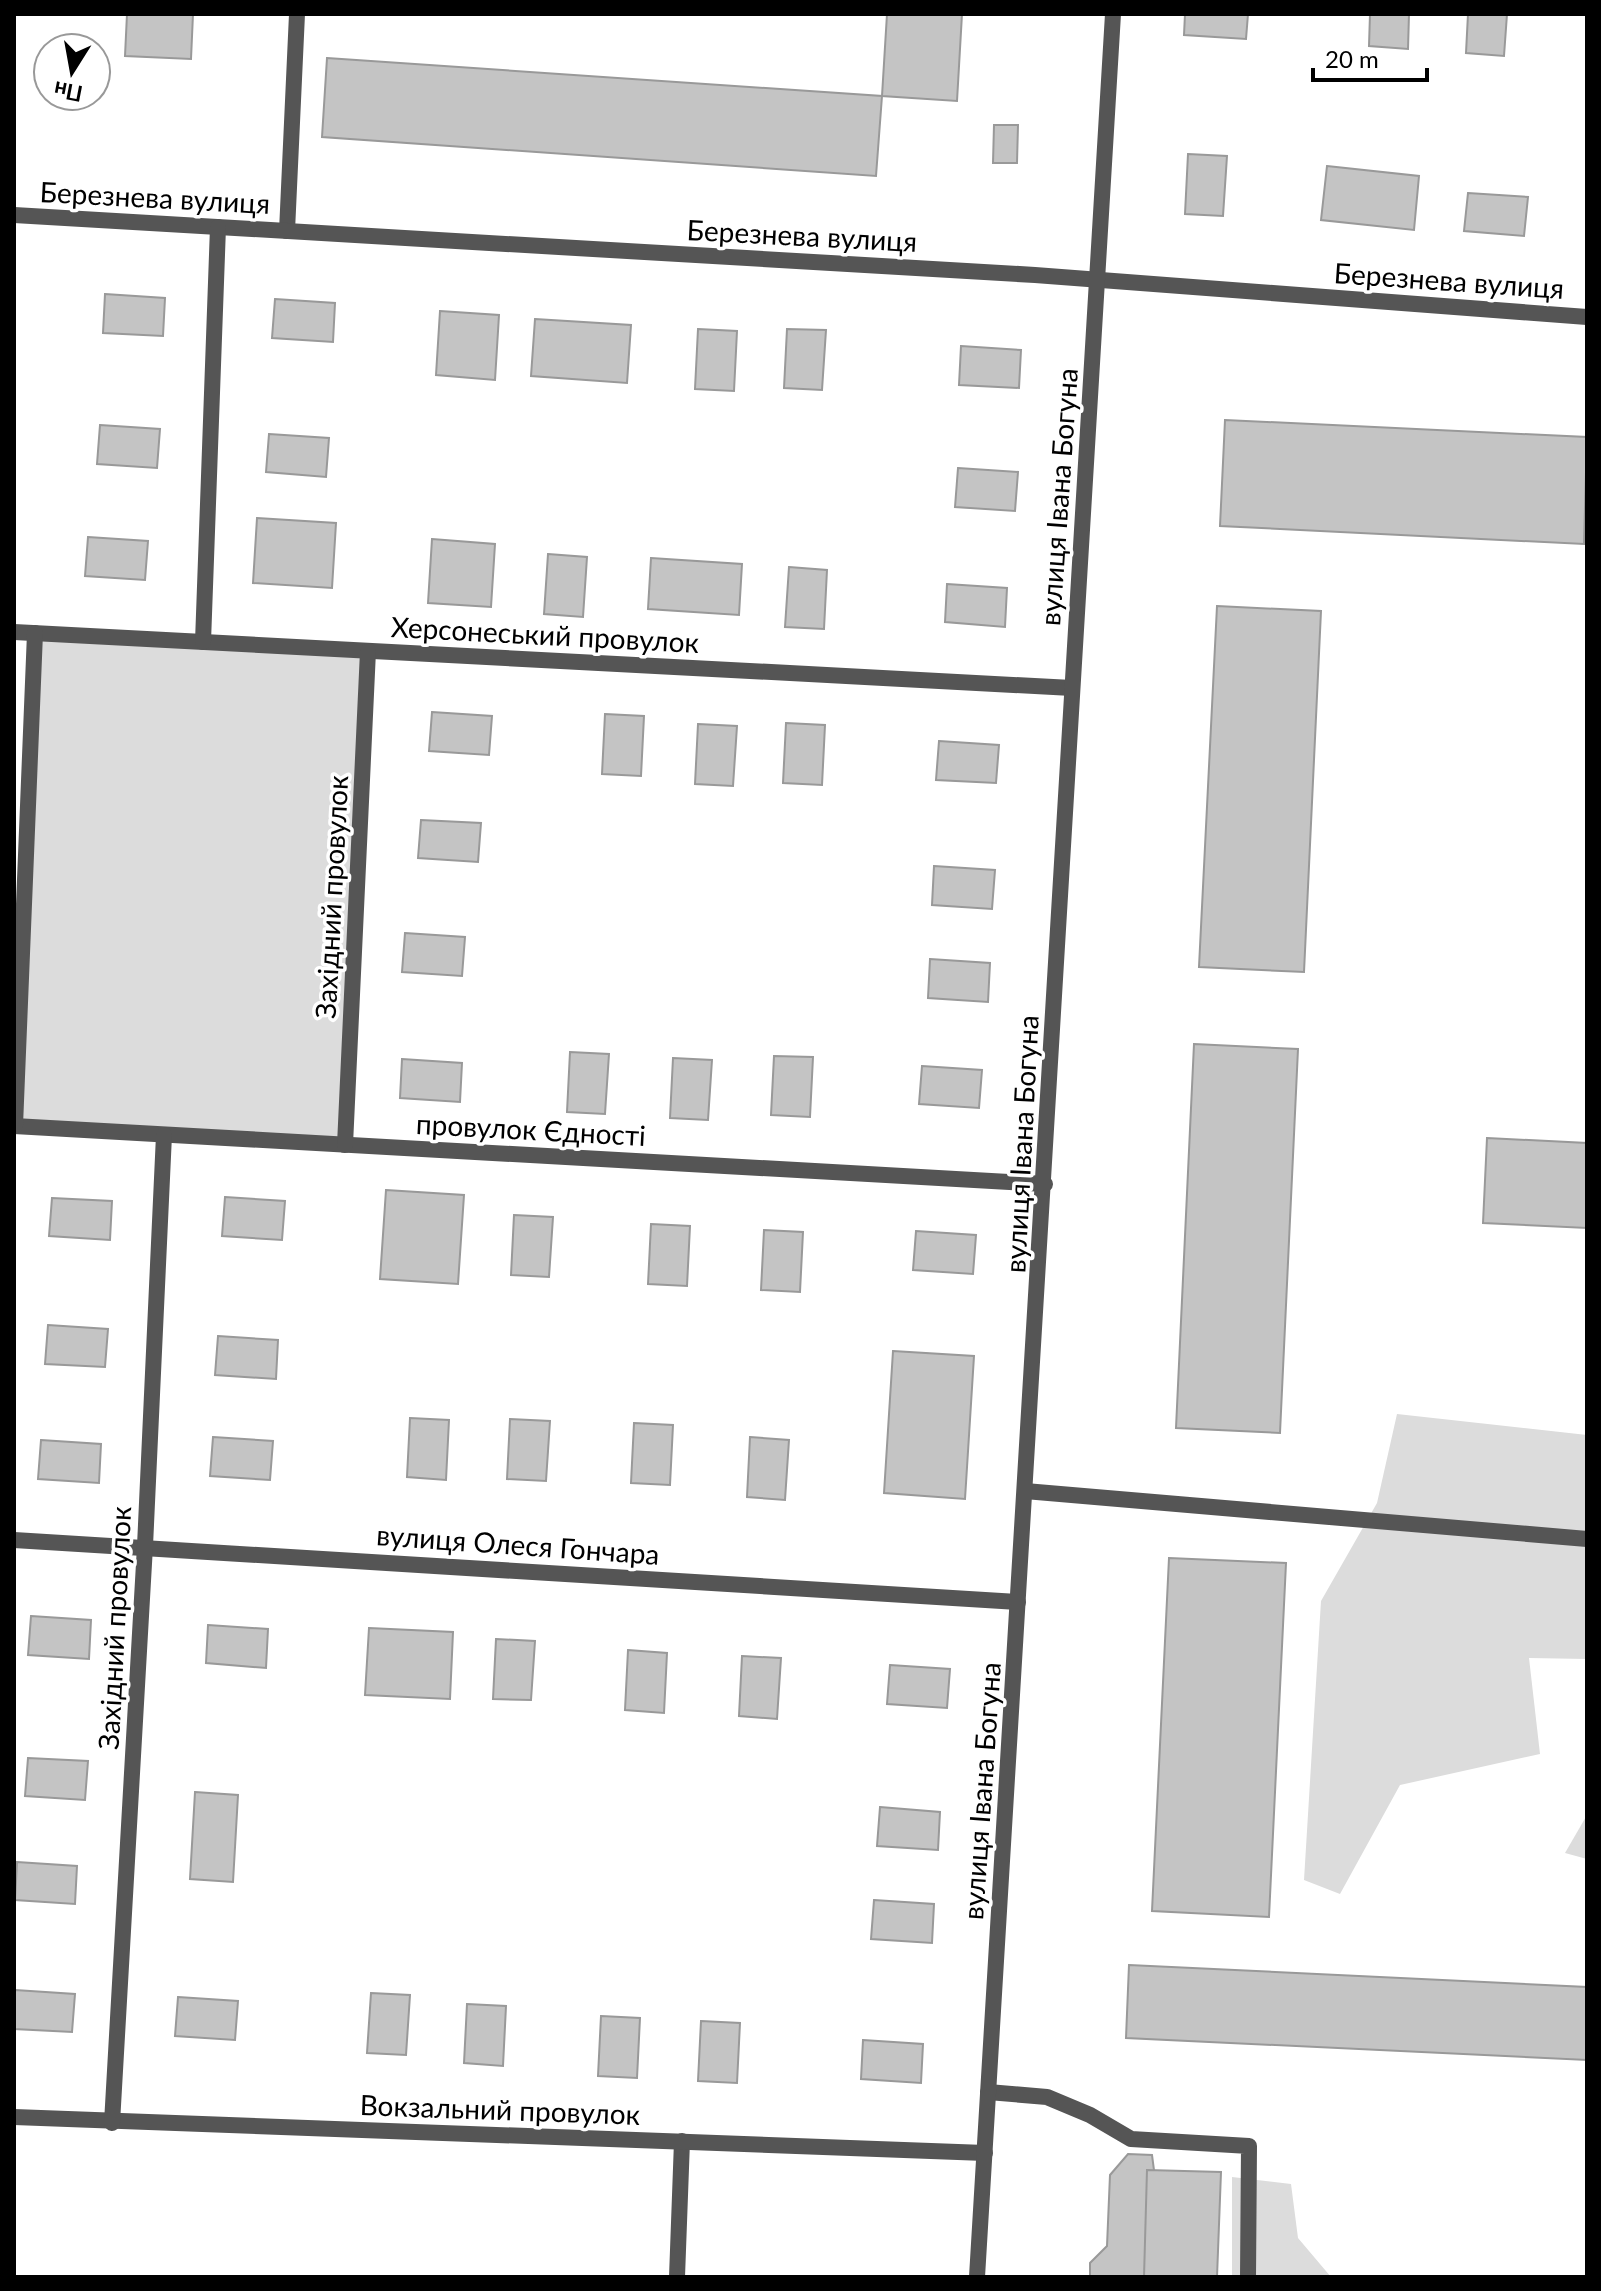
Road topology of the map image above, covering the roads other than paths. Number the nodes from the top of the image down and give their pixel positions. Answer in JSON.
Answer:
{"nodes":[{"id":1,"x":297,"y":14,"type":"edge"},
{"id":2,"x":1113,"y":14,"type":"edge"},
{"id":3,"x":14,"y":215,"type":"edge"},
{"id":4,"x":218,"y":227,"type":"junction"},
{"id":5,"x":287,"y":231,"type":"junction"},
{"id":6,"x":1098,"y":279,"type":"junction"},
{"id":7,"x":1587,"y":317,"type":"edge"},
{"id":8,"x":14,"y":632,"type":"edge"},
{"id":9,"x":35,"y":633,"type":"junction"},
{"id":10,"x":203,"y":642,"type":"junction"},
{"id":11,"x":368,"y":651,"type":"junction"},
{"id":12,"x":1072,"y":688,"type":"junction"},
{"id":13,"x":15,"y":1126,"type":"edge"},
{"id":14,"x":164,"y":1135,"type":"junction"},
{"id":15,"x":345,"y":1145,"type":"junction"},
{"id":16,"x":1045,"y":1184,"type":"junction"},
{"id":17,"x":1025,"y":1491,"type":"junction"},
{"id":18,"x":1587,"y":1539,"type":"edge"},
{"id":19,"x":14,"y":1540,"type":"edge"},
{"id":20,"x":145,"y":1546,"type":"junction"},
{"id":21,"x":1018,"y":1602,"type":"junction"},
{"id":22,"x":988,"y":2092,"type":"junction"},
{"id":23,"x":14,"y":2117,"type":"edge"},
{"id":24,"x":112,"y":2123,"type":"junction"},
{"id":25,"x":682,"y":2141,"type":"junction"},
{"id":26,"x":985,"y":2153,"type":"junction"},
{"id":27,"x":677,"y":2277,"type":"edge"},
{"id":28,"x":977,"y":2277,"type":"edge"},
{"id":29,"x":1248,"y":2277,"type":"edge"}],
"edges":[{"from":1,"to":5,"type":"street"},
{"from":2,"to":6,"type":"street","name":"вулиця Івана Богуна"},
{"from":3,"to":4,"type":"street","name":"Березнева вулиця"},
{"from":4,"to":5,"type":"street","name":"Березнева вулиця"},
{"from":4,"to":10,"type":"street"},
{"from":5,"to":6,"type":"street","name":"Березнева вулиця"},
{"from":6,"to":7,"type":"street","name":"Березнева вулиця"},
{"from":6,"to":12,"type":"street","name":"вулиця Івана Богуна"},
{"from":8,"to":9,"type":"street","name":"Херсонеський провулок"},
{"from":9,"to":10,"type":"street","name":"Херсонеський провулок"},
{"from":9,"to":13,"type":"street"},
{"from":10,"to":11,"type":"street","name":"Херсонеський провулок"},
{"from":11,"to":12,"type":"street","name":"Херсонеський провулок"},
{"from":11,"to":15,"type":"street","name":"Західний провулок"},
{"from":12,"to":16,"type":"street","name":"вулиця Івана Богуна"},
{"from":13,"to":14,"type":"street","name":"провулок Єдності"},
{"from":14,"to":15,"type":"street","name":"провулок Єдності"},
{"from":14,"to":20,"type":"street","name":"Західний провулок"},
{"from":15,"to":16,"type":"street","name":"провулок Єдності"},
{"from":16,"to":17,"type":"street","name":"вулиця Івана Богуна"},
{"from":17,"to":18,"type":"street"},
{"from":17,"to":21,"type":"street","name":"вулиця Івана Богуна"},
{"from":19,"to":20,"type":"street","name":"вулиця Олеся Гончара"},
{"from":20,"to":21,"type":"street","name":"вулиця Олеся Гончара"},
{"from":20,"to":24,"type":"street","name":"Західний провулок"},
{"from":21,"to":22,"type":"street","name":"вулиця Івана Богуна"},
{"from":22,"to":26,"type":"street","name":"вулиця Івана Богуна"},
{"from":22,"to":29,"type":"street"},
{"from":23,"to":24,"type":"street","name":"Вокзальний провулок"},
{"from":24,"to":25,"type":"street","name":"Вокзальний провулок"},
{"from":25,"to":26,"type":"street","name":"Вокзальний провулок"},
{"from":25,"to":27,"type":"street"},
{"from":26,"to":28,"type":"street","name":"вулиця Івана Богуна"}]}
